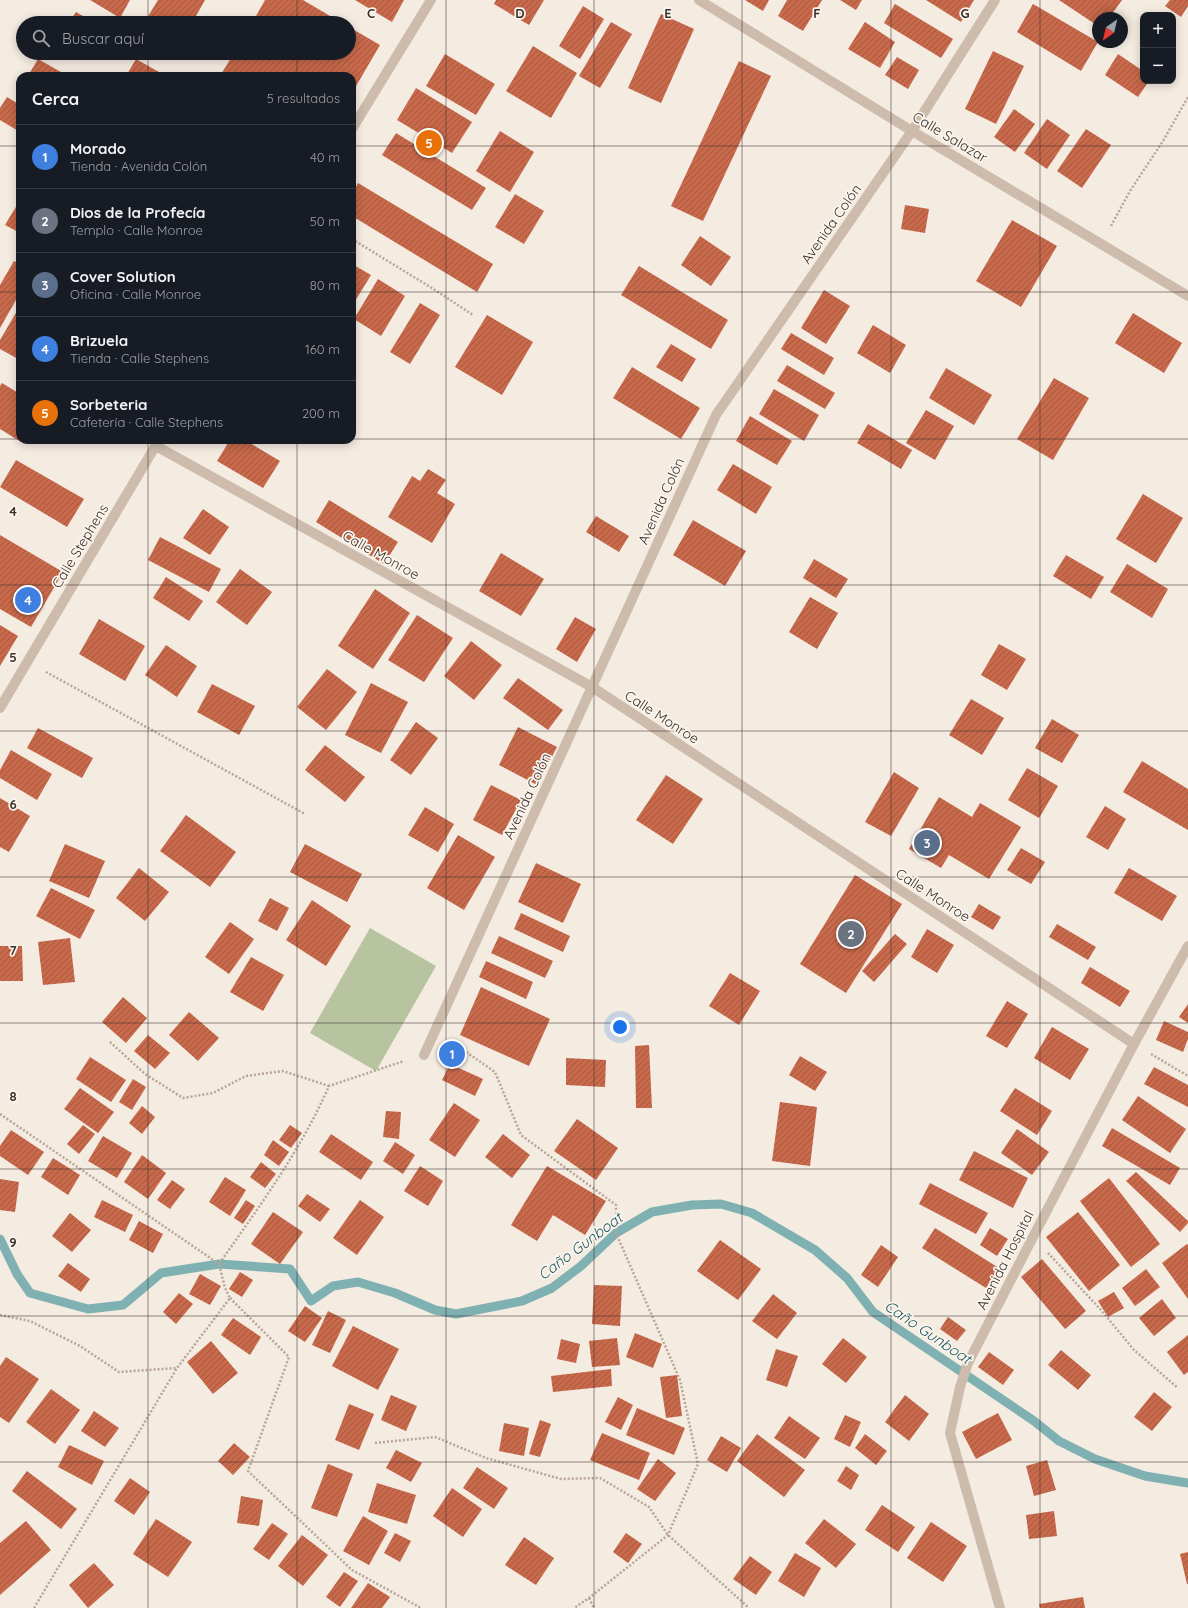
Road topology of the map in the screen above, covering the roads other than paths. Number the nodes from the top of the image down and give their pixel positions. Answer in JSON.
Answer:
{"nodes":[{"id":1,"x":430,"y":0,"type":"edge"},
{"id":2,"x":700,"y":0,"type":"edge"},
{"id":3,"x":995,"y":0,"type":"edge"},
{"id":4,"x":356,"y":122,"type":"edge"},
{"id":5,"x":912,"y":131,"type":"junction"},
{"id":6,"x":1188,"y":296,"type":"edge"},
{"id":7,"x":157,"y":444,"type":"edge"},
{"id":8,"x":160,"y":444,"type":"edge"},
{"id":9,"x":592,"y":687,"type":"junction"},
{"id":10,"x":0,"y":708,"type":"edge"},
{"id":11,"x":1188,"y":946,"type":"edge"},
{"id":12,"x":1134,"y":1044,"type":"junction"},
{"id":13,"x":424,"y":1055,"type":"road end"},
{"id":14,"x":1000,"y":1608,"type":"edge"}],
"edges":[{"from":1,"to":4,"type":"street"},
{"from":2,"to":5,"type":"street","name":"Calle Salazar"},
{"from":3,"to":5,"type":"street","name":"Avenida Colón"},
{"from":5,"to":6,"type":"street","name":"Calle Salazar"},
{"from":5,"to":9,"type":"street","name":"Avenida Colón"},
{"from":7,"to":10,"type":"street","name":"Calle Stephens"},
{"from":8,"to":9,"type":"street","name":"Calle Monroe"},
{"from":9,"to":12,"type":"street","name":"Calle Monroe"},
{"from":9,"to":13,"type":"street","name":"Avenida Colón"},
{"from":11,"to":12,"type":"street","name":"Avenida Hospital"},
{"from":12,"to":14,"type":"street","name":"Avenida Hospital"}]}
